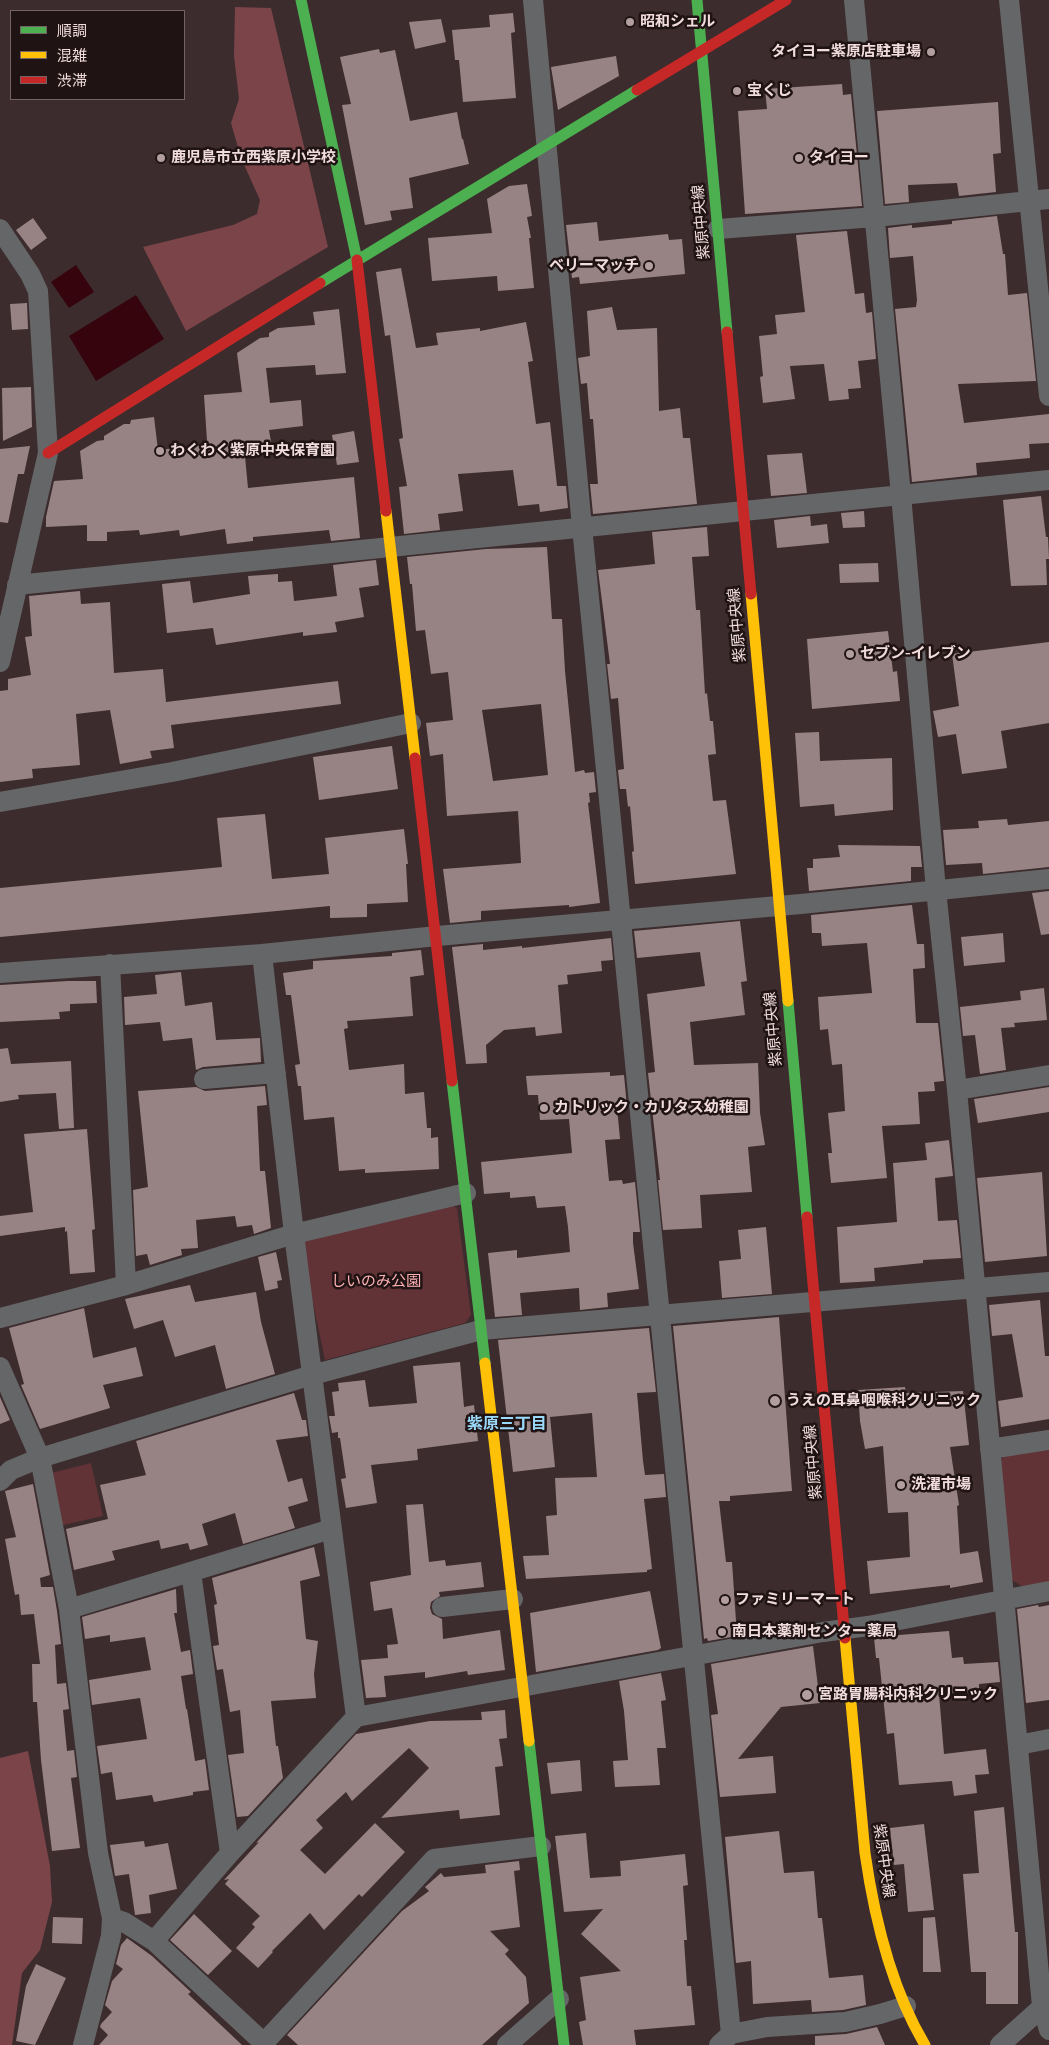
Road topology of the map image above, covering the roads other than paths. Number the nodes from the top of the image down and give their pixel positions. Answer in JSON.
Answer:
{"nodes":[{"id":1,"x":300,"y":0,"type":"edge"},
{"id":2,"x":533,"y":0,"type":"edge"},
{"id":3,"x":697,"y":0,"type":"edge"},
{"id":4,"x":786,"y":0,"type":"edge"},
{"id":5,"x":854,"y":0,"type":"edge"},
{"id":6,"x":1008,"y":0,"type":"edge"},
{"id":7,"x":702,"y":52,"type":"junction"},
{"id":8,"x":547,"y":146,"type":"junction"},
{"id":9,"x":1049,"y":199,"type":"edge"},
{"id":10,"x":1028,"y":201,"type":"junction"},
{"id":11,"x":875,"y":217,"type":"junction"},
{"id":12,"x":0,"y":229,"type":"edge"},
{"id":13,"x":718,"y":229,"type":"junction"},
{"id":14,"x":357,"y":261,"type":"junction"},
{"id":15,"x":1049,"y":396,"type":"edge"},
{"id":16,"x":48,"y":453,"type":"junction"},
{"id":17,"x":1049,"y":480,"type":"edge"},
{"id":18,"x":901,"y":495,"type":"junction"},
{"id":19,"x":743,"y":511,"type":"junction"},
{"id":20,"x":582,"y":527,"type":"junction"},
{"id":21,"x":390,"y":546,"type":"junction"},
{"id":22,"x":17,"y":584,"type":"junction"},
{"id":23,"x":0,"y":662,"type":"edge"},
{"id":24,"x":411,"y":723,"type":"junction"},
{"id":25,"x":0,"y":802,"type":"edge"},
{"id":26,"x":1049,"y":879,"type":"edge"},
{"id":27,"x":936,"y":890,"type":"junction"},
{"id":28,"x":778,"y":906,"type":"junction"},
{"id":29,"x":622,"y":919,"type":"junction"},
{"id":30,"x":437,"y":936,"type":"junction"},
{"id":31,"x":262,"y":954,"type":"junction"},
{"id":32,"x":110,"y":964,"type":"junction"},
{"id":33,"x":0,"y":973,"type":"edge"},
{"id":34,"x":276,"y":1073,"type":"junction"},
{"id":35,"x":1049,"y":1075,"type":"edge"},
{"id":36,"x":204,"y":1080,"type":"dead end"},
{"id":37,"x":957,"y":1090,"type":"junction"},
{"id":38,"x":466,"y":1192,"type":"junction"},
{"id":39,"x":294,"y":1234,"type":"junction"},
{"id":40,"x":1049,"y":1282,"type":"edge"},
{"id":41,"x":126,"y":1285,"type":"junction"},
{"id":42,"x":975,"y":1288,"type":"junction"},
{"id":43,"x":814,"y":1301,"type":"junction"},
{"id":44,"x":660,"y":1316,"type":"junction"},
{"id":45,"x":0,"y":1318,"type":"edge"},
{"id":46,"x":481,"y":1330,"type":"junction"},
{"id":47,"x":0,"y":1367,"type":"edge"},
{"id":48,"x":312,"y":1375,"type":"junction"},
{"id":49,"x":1049,"y":1440,"type":"edge"},
{"id":50,"x":990,"y":1448,"type":"junction"},
{"id":51,"x":40,"y":1458,"type":"junction"},
{"id":52,"x":0,"y":1481,"type":"edge"},
{"id":53,"x":331,"y":1529,"type":"junction"},
{"id":54,"x":191,"y":1572,"type":"junction"},
{"id":55,"x":1049,"y":1591,"type":"edge"},
{"id":56,"x":513,"y":1599,"type":"junction"},
{"id":57,"x":1004,"y":1600,"type":"junction"},
{"id":58,"x":442,"y":1607,"type":"dead end"},
{"id":59,"x":69,"y":1609,"type":"junction"},
{"id":60,"x":844,"y":1629,"type":"junction"},
{"id":61,"x":692,"y":1656,"type":"junction"},
{"id":62,"x":523,"y":1687,"type":"junction"},
{"id":63,"x":356,"y":1717,"type":"junction"},
{"id":64,"x":1049,"y":1739,"type":"edge"},
{"id":65,"x":1018,"y":1744,"type":"junction"},
{"id":66,"x":541,"y":1846,"type":"junction"},
{"id":67,"x":230,"y":1852,"type":"junction"},
{"id":68,"x":112,"y":1918,"type":"junction"},
{"id":69,"x":154,"y":1941,"type":"junction"},
{"id":70,"x":559,"y":1999,"type":"junction"},
{"id":71,"x":1046,"y":2004,"type":"edge"},
{"id":72,"x":906,"y":2006,"type":"junction"},
{"id":73,"x":1049,"y":2030,"type":"edge"},
{"id":74,"x":725,"y":2039,"type":"edge"},
{"id":75,"x":1049,"y":2040,"type":"edge"},
{"id":76,"x":264,"y":2044,"type":"edge"},
{"id":77,"x":83,"y":2045,"type":"edge"},
{"id":78,"x":507,"y":2045,"type":"edge"},
{"id":79,"x":564,"y":2045,"type":"edge"},
{"id":80,"x":924,"y":2045,"type":"edge"},
{"id":81,"x":1000,"y":2045,"type":"edge"},
{"id":82,"x":1043,"y":2045,"type":"edge"}],
"edges":[{"from":1,"to":14,"type":"street"},
{"from":2,"to":8,"type":"street"},
{"from":3,"to":7,"type":"street","name":"紫原中央線"},
{"from":4,"to":7,"type":"street"},
{"from":5,"to":11,"type":"street"},
{"from":6,"to":10,"type":"street"},
{"from":7,"to":8,"type":"street"},
{"from":7,"to":13,"type":"street","name":"紫原中央線"},
{"from":8,"to":14,"type":"street"},
{"from":8,"to":20,"type":"street"},
{"from":9,"to":10,"type":"street"},
{"from":10,"to":11,"type":"street"},
{"from":10,"to":15,"type":"street"},
{"from":11,"to":13,"type":"street"},
{"from":11,"to":18,"type":"street"},
{"from":12,"to":16,"type":"street"},
{"from":13,"to":19,"type":"street","name":"紫原中央線"},
{"from":14,"to":16,"type":"street"},
{"from":14,"to":21,"type":"street"},
{"from":16,"to":22,"type":"street"},
{"from":17,"to":18,"type":"street"},
{"from":18,"to":19,"type":"street"},
{"from":18,"to":27,"type":"street"},
{"from":19,"to":20,"type":"street"},
{"from":19,"to":28,"type":"street","name":"紫原中央線"},
{"from":20,"to":21,"type":"street"},
{"from":20,"to":29,"type":"street"},
{"from":21,"to":22,"type":"street"},
{"from":21,"to":24,"type":"street"},
{"from":22,"to":23,"type":"street"},
{"from":24,"to":25,"type":"street"},
{"from":24,"to":30,"type":"street"},
{"from":26,"to":27,"type":"street"},
{"from":27,"to":28,"type":"street"},
{"from":27,"to":37,"type":"street"},
{"from":28,"to":29,"type":"street"},
{"from":28,"to":43,"type":"street","name":"紫原中央線"},
{"from":29,"to":30,"type":"street"},
{"from":29,"to":44,"type":"street"},
{"from":30,"to":31,"type":"street"},
{"from":30,"to":38,"type":"street"},
{"from":31,"to":32,"type":"street"},
{"from":31,"to":34,"type":"street"},
{"from":32,"to":33,"type":"street"},
{"from":32,"to":41,"type":"street"},
{"from":34,"to":36,"type":"street"},
{"from":34,"to":39,"type":"street"},
{"from":35,"to":37,"type":"street"},
{"from":37,"to":42,"type":"street"},
{"from":38,"to":39,"type":"street"},
{"from":38,"to":46,"type":"street"},
{"from":39,"to":41,"type":"street"},
{"from":39,"to":48,"type":"street"},
{"from":40,"to":42,"type":"street"},
{"from":41,"to":45,"type":"street"},
{"from":42,"to":43,"type":"street"},
{"from":42,"to":50,"type":"street"},
{"from":43,"to":44,"type":"street"},
{"from":43,"to":60,"type":"street","name":"紫原中央線"},
{"from":44,"to":46,"type":"street"},
{"from":44,"to":61,"type":"street"},
{"from":46,"to":48,"type":"street"},
{"from":46,"to":56,"type":"street"},
{"from":47,"to":51,"type":"street"},
{"from":48,"to":51,"type":"street"},
{"from":48,"to":53,"type":"street"},
{"from":49,"to":50,"type":"street"},
{"from":50,"to":57,"type":"street"},
{"from":51,"to":52,"type":"street"},
{"from":51,"to":59,"type":"street"},
{"from":53,"to":54,"type":"street"},
{"from":53,"to":63,"type":"street"},
{"from":54,"to":59,"type":"street"},
{"from":54,"to":67,"type":"street"},
{"from":55,"to":57,"type":"street"},
{"from":56,"to":58,"type":"street"},
{"from":56,"to":62,"type":"street"},
{"from":57,"to":60,"type":"street"},
{"from":57,"to":65,"type":"street"},
{"from":59,"to":68,"type":"street"},
{"from":60,"to":61,"type":"street"},
{"from":60,"to":72,"type":"street","name":"紫原中央線"},
{"from":61,"to":62,"type":"street"},
{"from":61,"to":74,"type":"street"},
{"from":62,"to":63,"type":"street"},
{"from":62,"to":66,"type":"street"},
{"from":63,"to":67,"type":"street"},
{"from":64,"to":65,"type":"street"},
{"from":65,"to":71,"type":"street"},
{"from":66,"to":70,"type":"street"},
{"from":66,"to":76,"type":"street"},
{"from":67,"to":69,"type":"street"},
{"from":68,"to":69,"type":"street"},
{"from":68,"to":77,"type":"street"},
{"from":69,"to":76,"type":"street"},
{"from":70,"to":78,"type":"street"},
{"from":70,"to":79,"type":"street"},
{"from":71,"to":73,"type":"street"},
{"from":71,"to":81,"type":"street"},
{"from":72,"to":74,"type":"street"},
{"from":72,"to":80,"type":"street","name":"紫原中央線"},
{"from":75,"to":82,"type":"street"}]}
